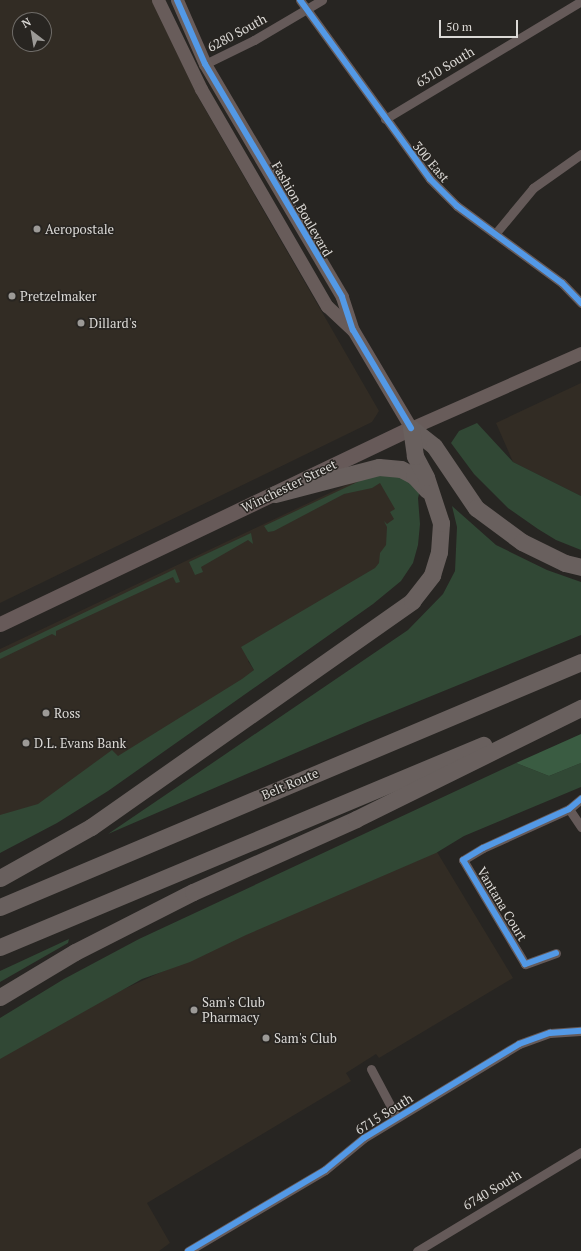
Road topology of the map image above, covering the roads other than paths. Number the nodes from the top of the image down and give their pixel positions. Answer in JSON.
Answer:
{"nodes":[{"id":1,"x":158,"y":0,"type":"edge"},
{"id":2,"x":177,"y":0,"type":"edge"},
{"id":3,"x":300,"y":0,"type":"edge"},
{"id":4,"x":322,"y":0,"type":"edge"},
{"id":5,"x":581,"y":1,"type":"edge"},
{"id":6,"x":306,"y":10,"type":"junction"},
{"id":7,"x":206,"y":64,"type":"junction"},
{"id":8,"x":385,"y":119,"type":"junction"},
{"id":9,"x":581,"y":154,"type":"edge"},
{"id":10,"x":495,"y":234,"type":"junction"},
{"id":11,"x":581,"y":303,"type":"edge"},
{"id":12,"x":354,"y":330,"type":"junction"},
{"id":13,"x":581,"y":353,"type":"edge"},
{"id":14,"x":411,"y":428,"type":"junction"},
{"id":15,"x":275,"y":494,"type":"junction"},
{"id":16,"x":433,"y":499,"type":"junction"},
{"id":17,"x":581,"y":567,"type":"edge"},
{"id":18,"x":0,"y":624,"type":"edge"},
{"id":19,"x":581,"y":662,"type":"edge"},
{"id":20,"x":581,"y":705,"type":"edge"},
{"id":21,"x":581,"y":708,"type":"edge"},
{"id":22,"x":581,"y":799,"type":"edge"},
{"id":23,"x":569,"y":809,"type":"junction"},
{"id":24,"x":581,"y":827,"type":"edge"},
{"id":25,"x":0,"y":878,"type":"edge"},
{"id":26,"x":0,"y":907,"type":"edge"},
{"id":27,"x":0,"y":947,"type":"edge"},
{"id":28,"x":556,"y":953,"type":"dead end"},
{"id":29,"x":0,"y":996,"type":"edge"},
{"id":30,"x":581,"y":1031,"type":"edge"},
{"id":31,"x":371,"y":1069,"type":"dead end"},
{"id":32,"x":397,"y":1118,"type":"junction"},
{"id":33,"x":581,"y":1152,"type":"edge"},
{"id":34,"x":188,"y":1251,"type":"edge"},
{"id":35,"x":417,"y":1251,"type":"edge"}],
"edges":[{"from":1,"to":12,"type":"street","name":"Fashion Boulevard"},
{"from":2,"to":7,"type":"street","name":"Fashion Boulevard"},
{"from":3,"to":6,"type":"street","name":"300 East"},
{"from":4,"to":6,"type":"street","name":"6280 South"},
{"from":5,"to":8,"type":"street","name":"6310 South"},
{"from":6,"to":7,"type":"street","name":"6280 South"},
{"from":6,"to":8,"type":"street","name":"300 East"},
{"from":7,"to":12,"type":"street","name":"Fashion Boulevard"},
{"from":8,"to":10,"type":"street","name":"300 East"},
{"from":9,"to":10,"type":"street"},
{"from":10,"to":11,"type":"street","name":"300 East"},
{"from":12,"to":14,"type":"street","name":"Fashion Boulevard"},
{"from":13,"to":14,"type":"street","name":"Winchester Street"},
{"from":14,"to":15,"type":"main road","name":"Winchester Street"},
{"from":14,"to":16,"type":"highway"},
{"from":14,"to":17,"type":"highway"},
{"from":15,"to":16,"type":"highway"},
{"from":15,"to":18,"type":"main road","name":"Winchester Street"},
{"from":16,"to":25,"type":"highway"},
{"from":19,"to":26,"type":"highway","name":"Belt Route"},
{"from":20,"to":27,"type":"highway"},
{"from":21,"to":29,"type":"highway"},
{"from":22,"to":23,"type":"street","name":"Vantana Court"},
{"from":23,"to":24,"type":"street"},
{"from":23,"to":28,"type":"street","name":"Vantana Court"},
{"from":30,"to":32,"type":"street","name":"6715 South"},
{"from":31,"to":32,"type":"street"},
{"from":32,"to":34,"type":"street","name":"6715 South"},
{"from":33,"to":35,"type":"street","name":"6740 South"}]}
